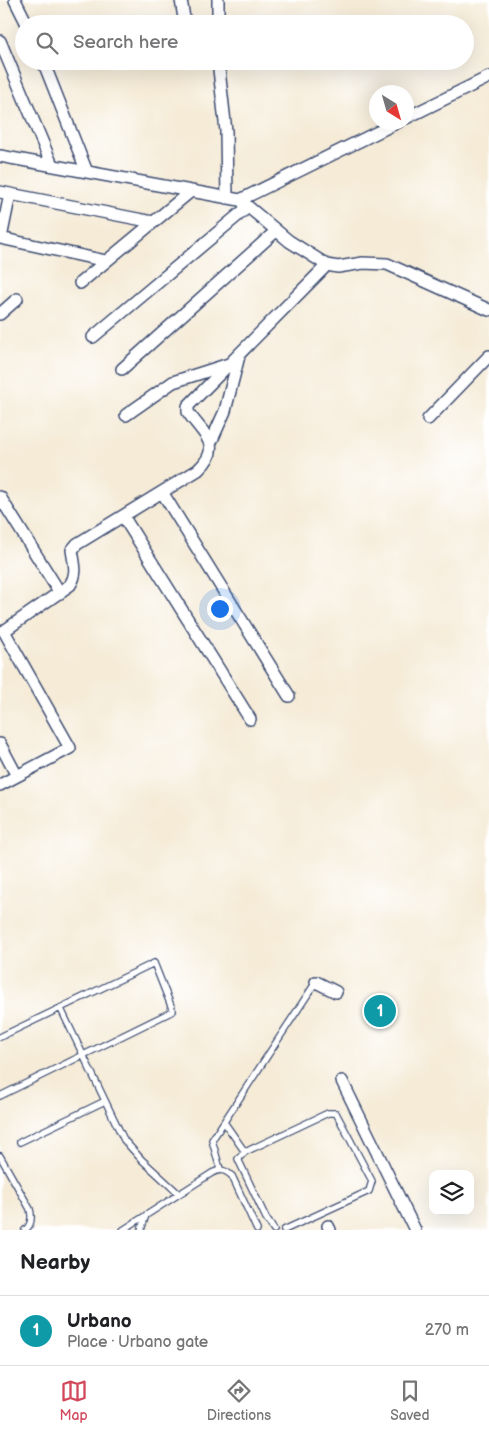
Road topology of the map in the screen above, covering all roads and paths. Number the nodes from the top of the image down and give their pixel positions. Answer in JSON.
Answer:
{"nodes":[{"id":1,"x":15,"y":0,"type":"edge"},
{"id":2,"x":181,"y":0,"type":"edge"},
{"id":3,"x":218,"y":0,"type":"edge"},
{"id":4,"x":22,"y":15,"type":"edge"},
{"id":5,"x":184,"y":15,"type":"edge"},
{"id":6,"x":218,"y":15,"type":"edge"},
{"id":7,"x":0,"y":41,"type":"edge"},
{"id":8,"x":46,"y":70,"type":"edge"},
{"id":9,"x":215,"y":70,"type":"edge"},
{"id":10,"x":489,"y":77,"type":"edge"},
{"id":11,"x":414,"y":114,"type":"edge"},
{"id":12,"x":383,"y":130,"type":"edge"},
{"id":13,"x":0,"y":156,"type":"edge"},
{"id":14,"x":52,"y":165,"type":"junction"},
{"id":15,"x":87,"y":172,"type":"junction"},
{"id":16,"x":191,"y":191,"type":"junction"},
{"id":17,"x":5,"y":194,"type":"edge"},
{"id":18,"x":227,"y":198,"type":"junction"},
{"id":19,"x":244,"y":204,"type":"junction"},
{"id":20,"x":153,"y":222,"type":"junction"},
{"id":21,"x":276,"y":231,"type":"junction"},
{"id":22,"x":1,"y":238,"type":"edge"},
{"id":23,"x":106,"y":261,"type":"junction"},
{"id":24,"x":327,"y":265,"type":"junction"},
{"id":25,"x":80,"y":283,"type":"dead end"},
{"id":26,"x":17,"y":298,"type":"dead end"},
{"id":27,"x":486,"y":305,"type":"edge"},
{"id":28,"x":0,"y":314,"type":"edge"},
{"id":29,"x":93,"y":337,"type":"dead end"},
{"id":30,"x":239,"y":354,"type":"junction"},
{"id":31,"x":489,"y":356,"type":"edge"},
{"id":32,"x":230,"y":364,"type":"junction"},
{"id":33,"x":122,"y":369,"type":"dead end"},
{"id":34,"x":126,"y":415,"type":"dead end"},
{"id":35,"x":428,"y":419,"type":"dead end"},
{"id":36,"x":211,"y":442,"type":"junction"},
{"id":37,"x":162,"y":492,"type":"junction"},
{"id":38,"x":0,"y":497,"type":"edge"},
{"id":39,"x":123,"y":516,"type":"junction"},
{"id":40,"x":60,"y":593,"type":"junction"},
{"id":41,"x":2,"y":628,"type":"edge"},
{"id":42,"x":289,"y":696,"type":"dead end"},
{"id":43,"x":250,"y":719,"type":"dead end"},
{"id":44,"x":0,"y":744,"type":"edge"},
{"id":45,"x":17,"y":776,"type":"junction"},
{"id":46,"x":0,"y":785,"type":"edge"},
{"id":47,"x":316,"y":982,"type":"joint"},
{"id":48,"x":336,"y":992,"type":"dead end"},
{"id":49,"x":61,"y":1009,"type":"junction"},
{"id":50,"x":0,"y":1037,"type":"edge"},
{"id":51,"x":84,"y":1055,"type":"junction"},
{"id":52,"x":342,"y":1081,"type":"dead end"},
{"id":53,"x":0,"y":1096,"type":"edge"},
{"id":54,"x":105,"y":1101,"type":"junction"},
{"id":55,"x":224,"y":1122,"type":"junction"},
{"id":56,"x":20,"y":1142,"type":"dead end"},
{"id":57,"x":245,"y":1152,"type":"junction"},
{"id":58,"x":0,"y":1156,"type":"edge"},
{"id":59,"x":220,"y":1170,"type":"junction"},
{"id":60,"x":179,"y":1194,"type":"junction"},
{"id":61,"x":146,"y":1215,"type":"junction"},
{"id":62,"x":25,"y":1230,"type":"edge"},
{"id":63,"x":123,"y":1230,"type":"edge"},
{"id":64,"x":141,"y":1230,"type":"edge"},
{"id":65,"x":257,"y":1230,"type":"edge"},
{"id":66,"x":274,"y":1230,"type":"edge"},
{"id":67,"x":284,"y":1230,"type":"edge"},
{"id":68,"x":415,"y":1230,"type":"edge"}],
"edges":[{"from":1,"to":4,"type":"street"},
{"from":2,"to":5,"type":"street"},
{"from":3,"to":6,"type":"street"},
{"from":7,"to":14,"type":"street"},
{"from":8,"to":15,"type":"street"},
{"from":9,"to":18,"type":"street"},
{"from":10,"to":11,"type":"street"},
{"from":12,"to":19,"type":"street"},
{"from":13,"to":14,"type":"street"},
{"from":14,"to":15,"type":"street"},
{"from":15,"to":16,"type":"street"},
{"from":16,"to":18,"type":"street"},
{"from":16,"to":20,"type":"street"},
{"from":17,"to":20,"type":"street"},
{"from":17,"to":22,"type":"street"},
{"from":18,"to":19,"type":"street"},
{"from":19,"to":21,"type":"street"},
{"from":19,"to":29,"type":"street"},
{"from":20,"to":23,"type":"street"},
{"from":21,"to":24,"type":"street"},
{"from":21,"to":33,"type":"street"},
{"from":22,"to":23,"type":"street"},
{"from":23,"to":25,"type":"street"},
{"from":24,"to":27,"type":"street"},
{"from":24,"to":30,"type":"street"},
{"from":26,"to":28,"type":"street"},
{"from":30,"to":32,"type":"street"},
{"from":30,"to":36,"type":"street"},
{"from":31,"to":35,"type":"street"},
{"from":32,"to":34,"type":"street"},
{"from":32,"to":36,"type":"street"},
{"from":36,"to":37,"type":"street"},
{"from":37,"to":39,"type":"street"},
{"from":37,"to":42,"type":"street"},
{"from":38,"to":40,"type":"street"},
{"from":39,"to":40,"type":"street"},
{"from":39,"to":43,"type":"street"},
{"from":40,"to":41,"type":"street"},
{"from":41,"to":45,"type":"street"},
{"from":44,"to":45,"type":"street"},
{"from":45,"to":46,"type":"street"},
{"from":47,"to":48,"type":"street"},
{"from":47,"to":55,"type":"lane"},
{"from":49,"to":50,"type":"lane"},
{"from":49,"to":51,"type":"lane"},
{"from":49,"to":51,"type":"lane"},
{"from":51,"to":53,"type":"lane"},
{"from":51,"to":54,"type":"lane"},
{"from":52,"to":68,"type":"street"},
{"from":54,"to":56,"type":"lane"},
{"from":54,"to":60,"type":"lane"},
{"from":55,"to":57,"type":"lane"},
{"from":55,"to":59,"type":"lane"},
{"from":57,"to":66,"type":"lane"},
{"from":57,"to":67,"type":"lane"},
{"from":58,"to":62,"type":"lane"},
{"from":59,"to":60,"type":"lane"},
{"from":59,"to":65,"type":"lane"},
{"from":60,"to":61,"type":"lane"},
{"from":61,"to":63,"type":"lane"},
{"from":61,"to":64,"type":"lane"}]}
